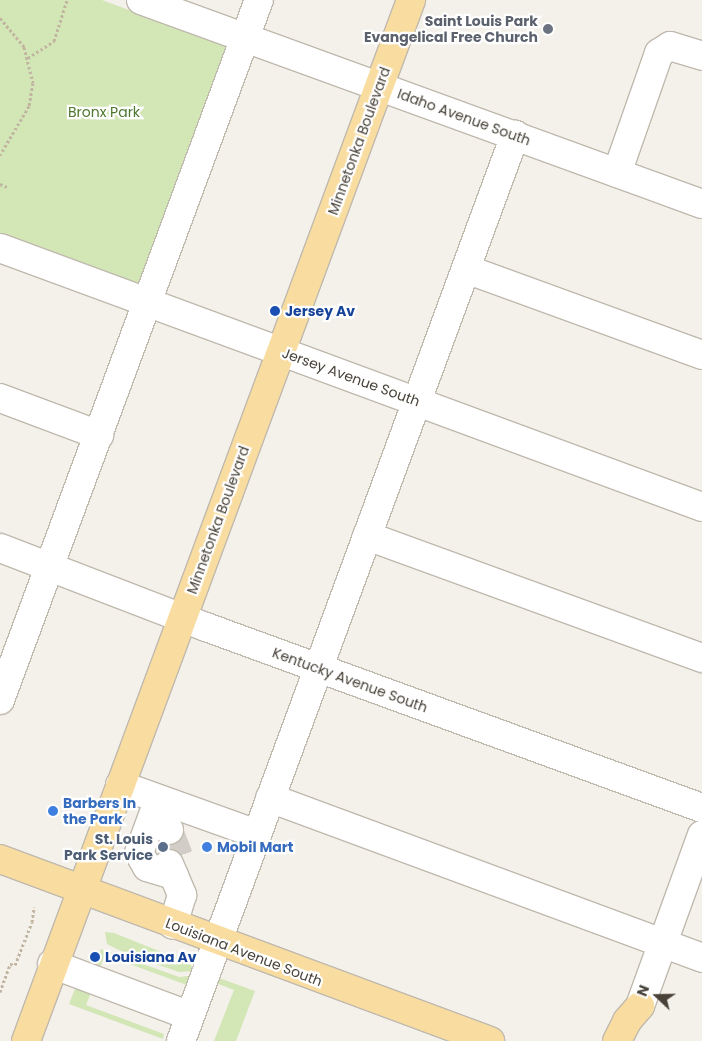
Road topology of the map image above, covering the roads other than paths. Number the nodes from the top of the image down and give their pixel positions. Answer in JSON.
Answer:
{"nodes":[{"id":1,"x":141,"y":0,"type":"edge"},
{"id":2,"x":259,"y":0,"type":"edge"},
{"id":3,"x":411,"y":0,"type":"edge"},
{"id":4,"x":246,"y":39,"type":"junction"},
{"id":5,"x":702,"y":56,"type":"edge"},
{"id":6,"x":380,"y":86,"type":"junction"},
{"id":7,"x":515,"y":135,"type":"junction"},
{"id":8,"x":617,"y":172,"type":"junction"},
{"id":9,"x":702,"y":204,"type":"edge"},
{"id":10,"x":0,"y":248,"type":"edge"},
{"id":11,"x":466,"y":270,"type":"junction"},
{"id":12,"x":146,"y":303,"type":"junction"},
{"id":13,"x":281,"y":351,"type":"junction"},
{"id":14,"x":702,"y":355,"type":"edge"},
{"id":15,"x":0,"y":398,"type":"edge"},
{"id":16,"x":416,"y":402,"type":"junction"},
{"id":17,"x":99,"y":435,"type":"junction"},
{"id":18,"x":702,"y":507,"type":"edge"},
{"id":19,"x":367,"y":536,"type":"junction"},
{"id":20,"x":0,"y":548,"type":"edge"},
{"id":21,"x":50,"y":566,"type":"junction"},
{"id":22,"x":182,"y":618,"type":"junction"},
{"id":23,"x":702,"y":658,"type":"edge"},
{"id":24,"x":318,"y":668,"type":"junction"},
{"id":25,"x":0,"y":700,"type":"edge"},
{"id":26,"x":120,"y":785,"type":"junction"},
{"id":27,"x":270,"y":798,"type":"junction"},
{"id":28,"x":702,"y":808,"type":"edge"},
{"id":29,"x":157,"y":819,"type":"junction"},
{"id":30,"x":257,"y":834,"type":"junction"},
{"id":31,"x":702,"y":835,"type":"edge"},
{"id":32,"x":0,"y":859,"type":"edge"},
{"id":33,"x":80,"y":890,"type":"junction"},
{"id":34,"x":173,"y":925,"type":"junction"},
{"id":35,"x":216,"y":941,"type":"junction"},
{"id":36,"x":662,"y":943,"type":"junction"},
{"id":37,"x":702,"y":958,"type":"edge"},
{"id":38,"x":52,"y":964,"type":"junction"},
{"id":39,"x":640,"y":1006,"type":"junction"},
{"id":40,"x":185,"y":1029,"type":"edge"},
{"id":41,"x":26,"y":1041,"type":"edge"},
{"id":42,"x":490,"y":1041,"type":"edge"},
{"id":43,"x":617,"y":1041,"type":"edge"},
{"id":44,"x":635,"y":1041,"type":"edge"}],
"edges":[{"from":1,"to":4,"type":"street","name":"Idaho Avenue South"},
{"from":2,"to":4,"type":"street"},
{"from":3,"to":6,"type":"main road","name":"Minnetonka Boulevard"},
{"from":4,"to":6,"type":"street","name":"Idaho Avenue South"},
{"from":4,"to":12,"type":"street"},
{"from":5,"to":8,"type":"street"},
{"from":6,"to":7,"type":"street","name":"Idaho Avenue South"},
{"from":6,"to":13,"type":"main road","name":"Minnetonka Boulevard"},
{"from":7,"to":8,"type":"street","name":"Idaho Avenue South"},
{"from":7,"to":11,"type":"street"},
{"from":8,"to":9,"type":"street","name":"Idaho Avenue South"},
{"from":10,"to":12,"type":"street","name":"Jersey Avenue South"},
{"from":11,"to":14,"type":"street"},
{"from":11,"to":16,"type":"street"},
{"from":12,"to":13,"type":"street","name":"Jersey Avenue South"},
{"from":12,"to":17,"type":"street"},
{"from":13,"to":16,"type":"street","name":"Jersey Avenue South"},
{"from":13,"to":22,"type":"main road","name":"Minnetonka Boulevard"},
{"from":15,"to":17,"type":"street"},
{"from":16,"to":18,"type":"street","name":"Jersey Avenue South"},
{"from":16,"to":19,"type":"street"},
{"from":17,"to":21,"type":"street"},
{"from":19,"to":23,"type":"street"},
{"from":19,"to":24,"type":"street"},
{"from":20,"to":21,"type":"street","name":"Kentucky Avenue South"},
{"from":21,"to":22,"type":"street","name":"Kentucky Avenue South"},
{"from":21,"to":25,"type":"street"},
{"from":22,"to":24,"type":"street","name":"Kentucky Avenue South"},
{"from":22,"to":26,"type":"main road","name":"Minnetonka Boulevard"},
{"from":24,"to":27,"type":"street"},
{"from":24,"to":28,"type":"street","name":"Kentucky Avenue South"},
{"from":26,"to":29,"type":"street"},
{"from":26,"to":33,"type":"main road","name":"Minnetonka Boulevard"},
{"from":27,"to":30,"type":"street"},
{"from":27,"to":36,"type":"street"},
{"from":29,"to":30,"type":"street"},
{"from":29,"to":34,"type":"street"},
{"from":30,"to":35,"type":"street"},
{"from":31,"to":36,"type":"street"},
{"from":32,"to":33,"type":"main road","name":"Louisiana Avenue South"},
{"from":33,"to":34,"type":"main road","name":"Louisiana Avenue South"},
{"from":33,"to":38,"type":"main road","name":"Minnetonka Boulevard"},
{"from":34,"to":35,"type":"main road","name":"Louisiana Avenue South"},
{"from":35,"to":40,"type":"street"},
{"from":35,"to":42,"type":"main road","name":"Louisiana Avenue South"},
{"from":36,"to":37,"type":"street"},
{"from":36,"to":39,"type":"street"},
{"from":38,"to":40,"type":"street"},
{"from":38,"to":41,"type":"main road","name":"Minnetonka Boulevard"},
{"from":39,"to":43,"type":"main road"},
{"from":39,"to":44,"type":"main road"}]}
